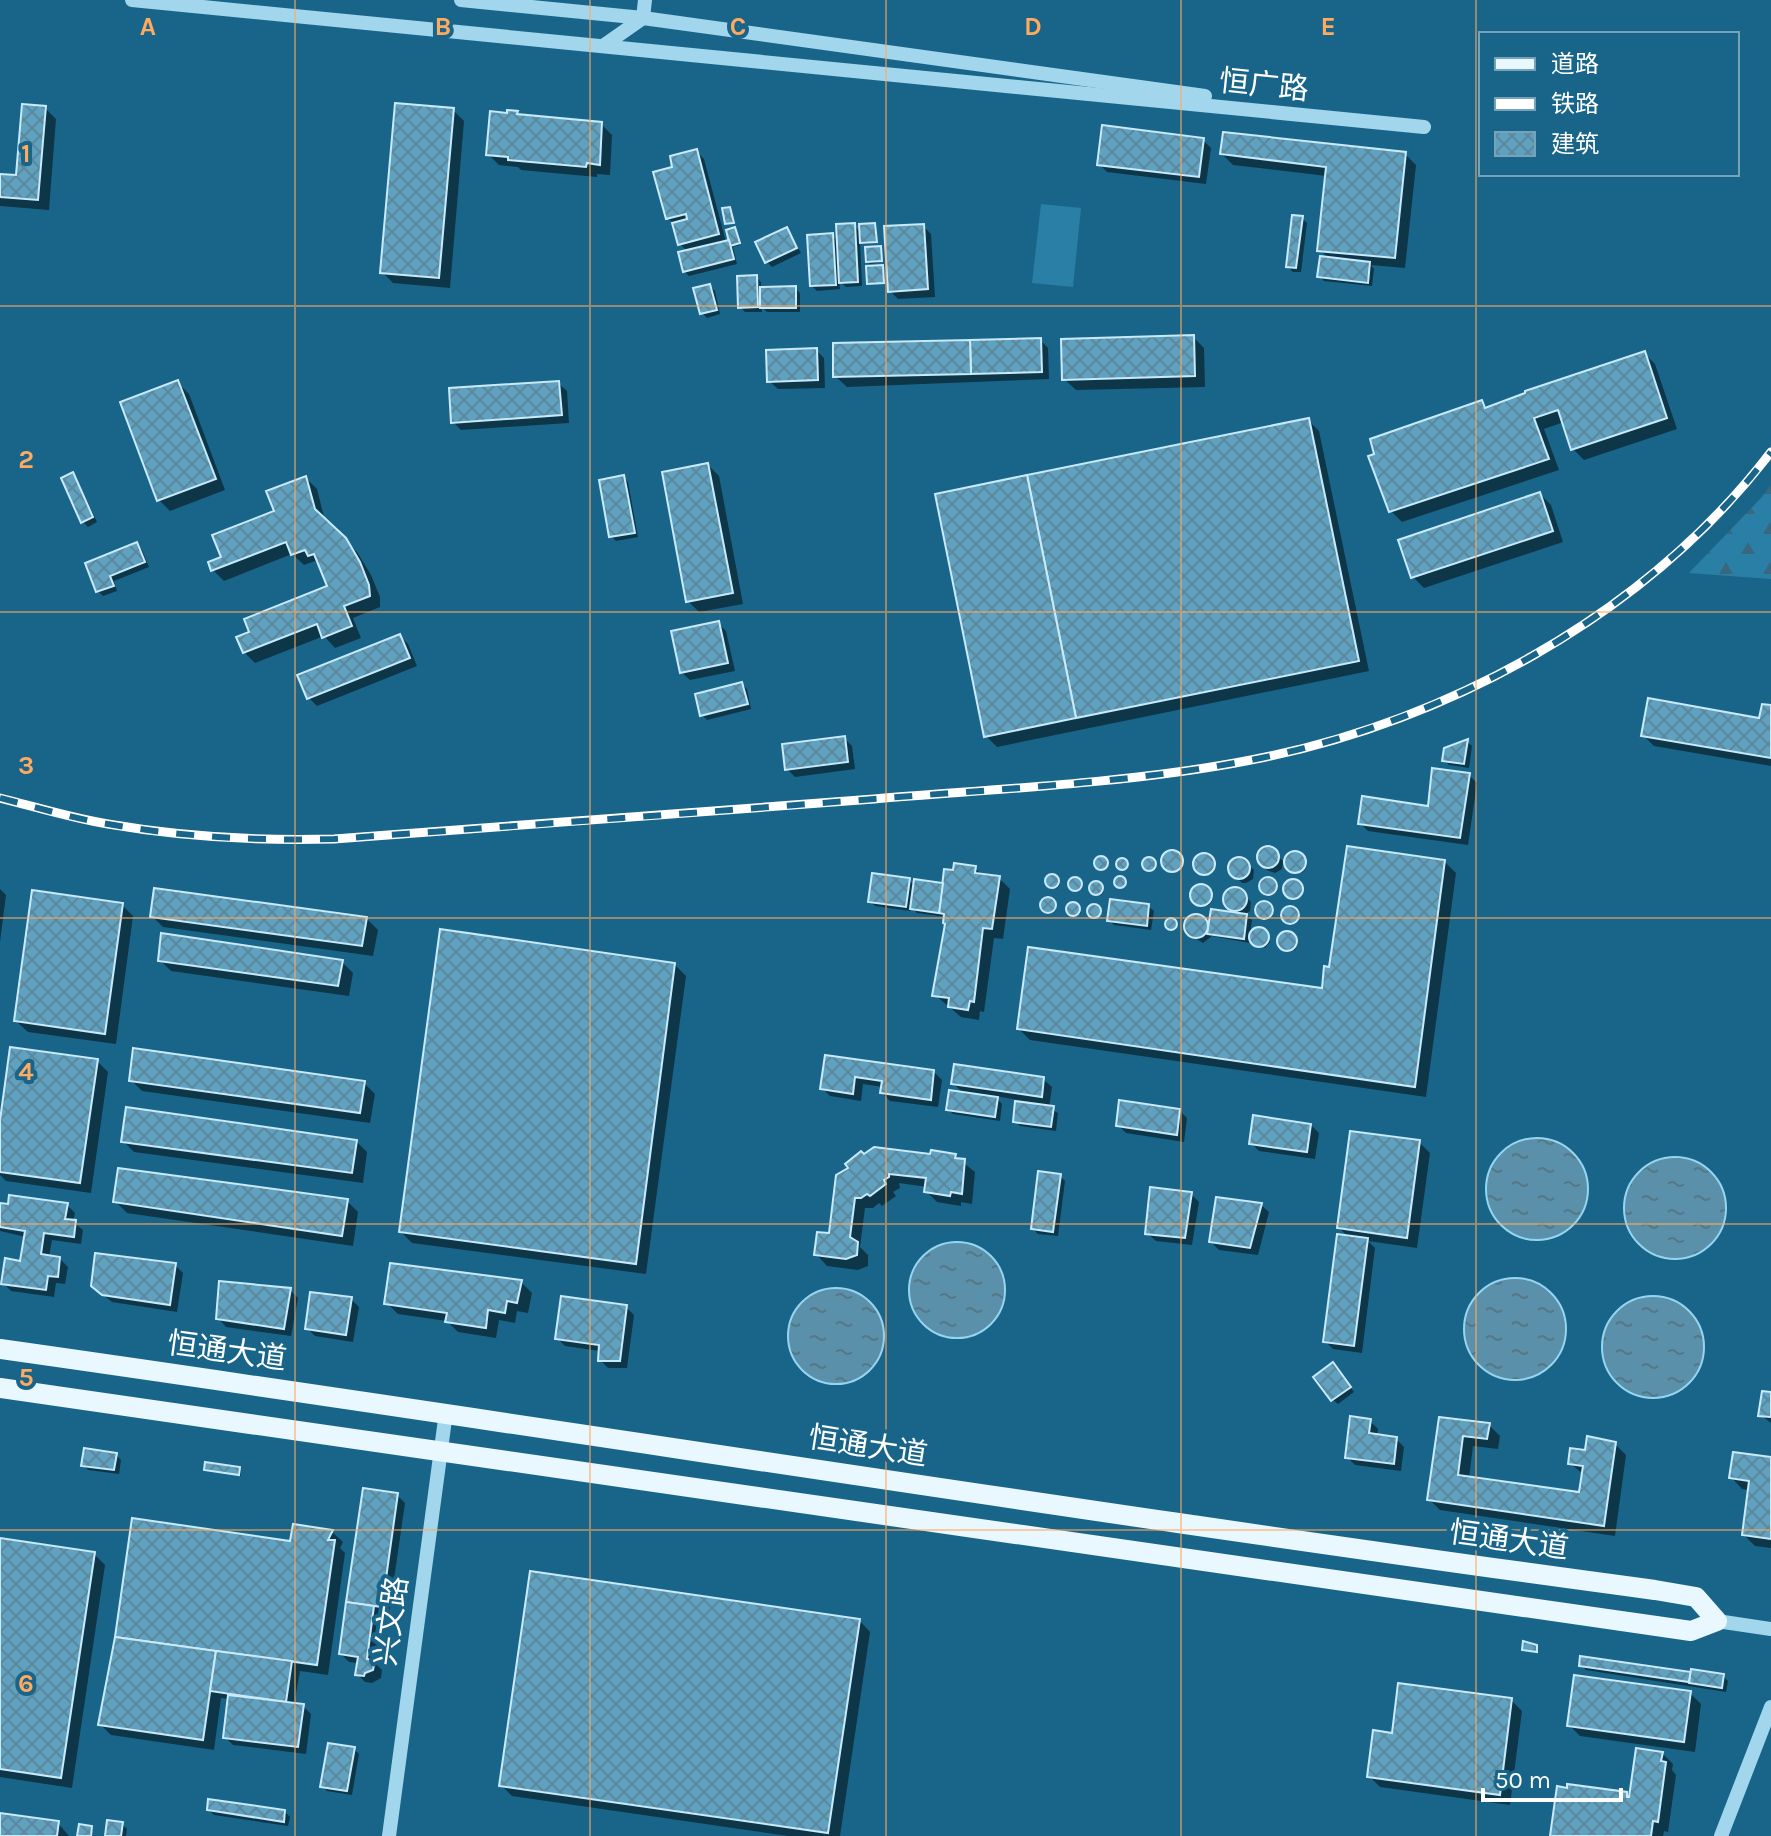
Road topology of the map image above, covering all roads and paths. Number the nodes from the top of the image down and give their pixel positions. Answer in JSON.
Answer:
{"nodes":[{"id":1,"x":132,"y":0,"type":"edge"},
{"id":2,"x":461,"y":0,"type":"edge"},
{"id":3,"x":645,"y":0,"type":"edge"},
{"id":4,"x":643,"y":18,"type":"junction"},
{"id":5,"x":603,"y":46,"type":"junction"},
{"id":6,"x":0,"y":1349,"type":"edge"},
{"id":7,"x":0,"y":1388,"type":"edge"},
{"id":8,"x":446,"y":1412,"type":"junction"},
{"id":9,"x":440,"y":1452,"type":"junction"},
{"id":10,"x":1717,"y":1621,"type":"junction"},
{"id":11,"x":1771,"y":1629,"type":"edge"},
{"id":12,"x":1771,"y":1707,"type":"edge"},
{"id":13,"x":389,"y":1836,"type":"edge"},
{"id":14,"x":1721,"y":1836,"type":"edge"}],
"edges":[{"from":1,"to":5,"type":"street","name":"恒广路"},
{"from":2,"to":4,"type":"street","name":"恒广路"},
{"from":3,"to":4,"type":"street"},
{"from":4,"to":5,"type":"street"},
{"from":4,"to":5,"type":"street","name":"恒广路"},
{"from":6,"to":8,"type":"main road","name":"恒通大道"},
{"from":7,"to":9,"type":"main road","name":"恒通大道"},
{"from":8,"to":9,"type":"street","name":"兴文路"},
{"from":8,"to":10,"type":"main road","name":"恒通大道"},
{"from":9,"to":10,"type":"main road","name":"恒通大道"},
{"from":9,"to":13,"type":"street","name":"兴文路"},
{"from":10,"to":11,"type":"street","name":"恒通大道"},
{"from":12,"to":14,"type":"street"}]}
